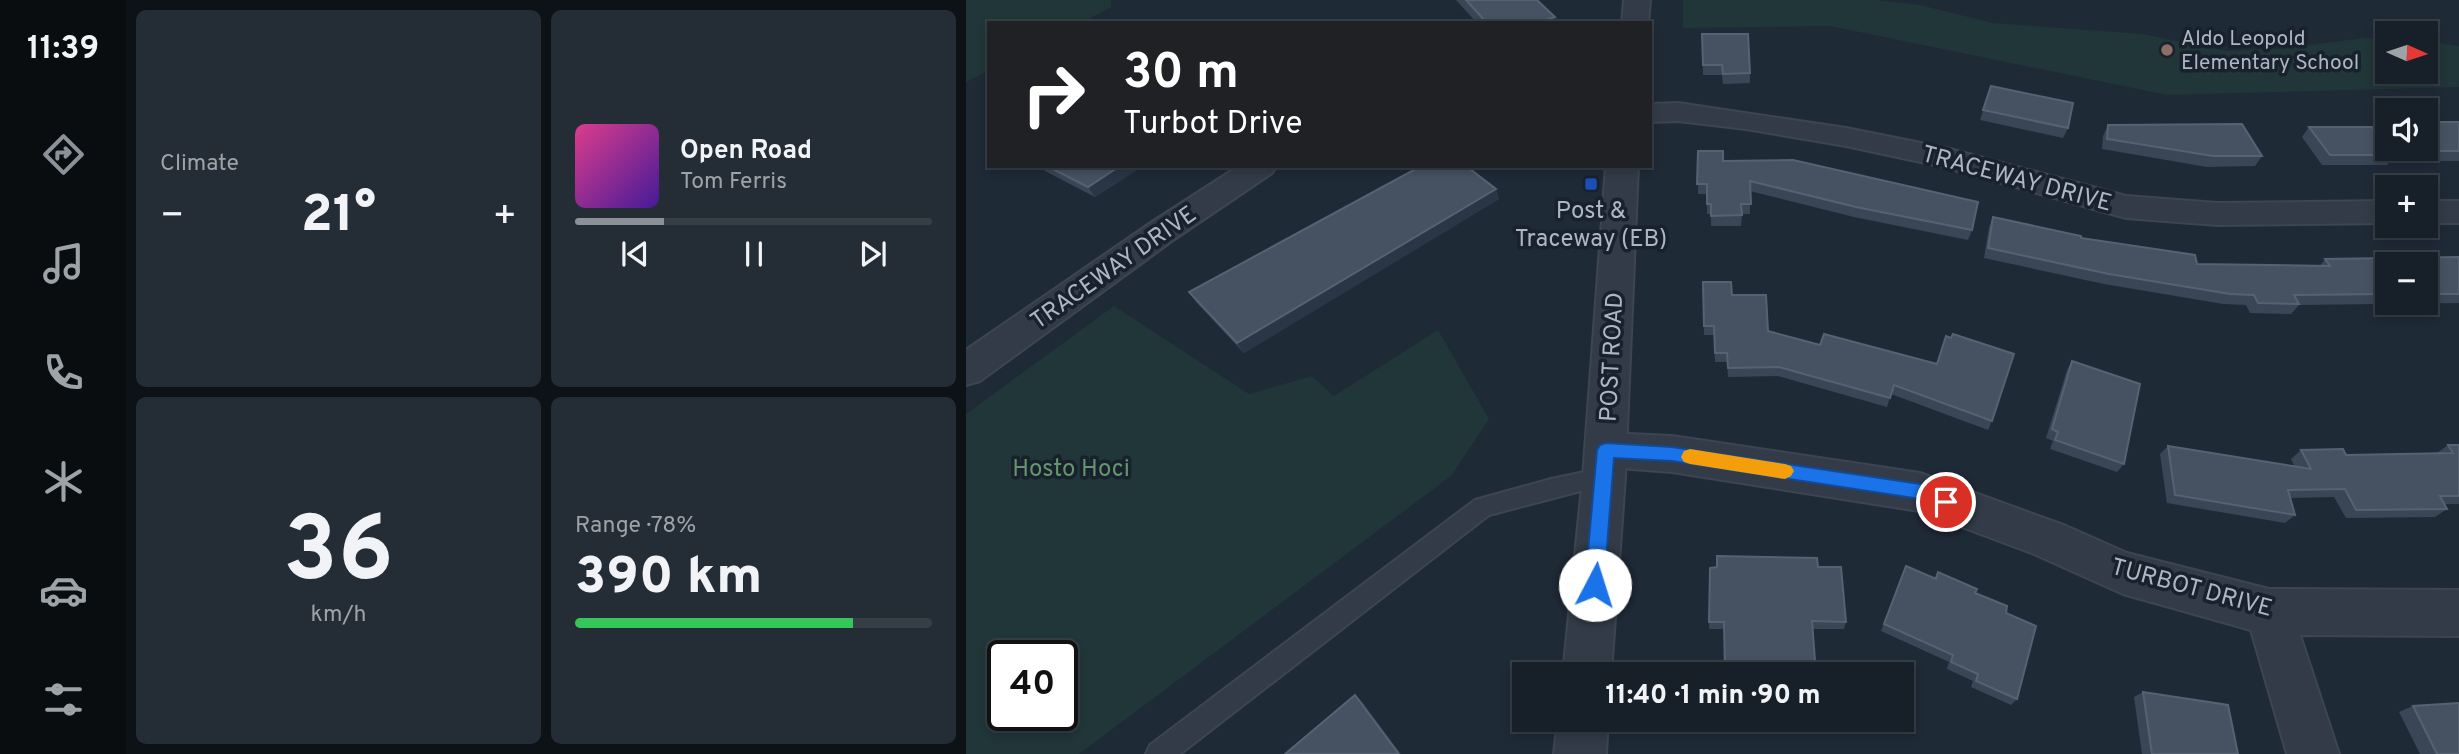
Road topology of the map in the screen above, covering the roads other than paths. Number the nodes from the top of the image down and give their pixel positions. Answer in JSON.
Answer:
{"nodes":[{"id":1,"x":1637,"y":0,"type":"edge"},
{"id":2,"x":1635,"y":21,"type":"edge"},
{"id":3,"x":1652,"y":113,"type":"edge"},
{"id":4,"x":1258,"y":168,"type":"edge"},
{"id":5,"x":1622,"y":168,"type":"edge"},
{"id":6,"x":2375,"y":212,"type":"edge"},
{"id":7,"x":2438,"y":212,"type":"edge"},
{"id":8,"x":2459,"y":212,"type":"edge"},
{"id":9,"x":966,"y":370,"type":"edge"},
{"id":10,"x":1605,"y":464,"type":"junction"},
{"id":11,"x":2269,"y":612,"type":"junction"},
{"id":12,"x":2459,"y":613,"type":"edge"},
{"id":13,"x":1588,"y":662,"type":"edge"},
{"id":14,"x":1582,"y":732,"type":"edge"},
{"id":15,"x":1159,"y":754,"type":"edge"},
{"id":16,"x":1580,"y":754,"type":"edge"},
{"id":17,"x":2313,"y":754,"type":"edge"}],
"edges":[{"from":1,"to":2,"type":"street"},
{"from":3,"to":6,"type":"street","name":"TRACEWAY DRIVE"},
{"from":4,"to":9,"type":"street","name":"TRACEWAY DRIVE"},
{"from":5,"to":10,"type":"street","name":"POST ROAD"},
{"from":7,"to":8,"type":"street"},
{"from":10,"to":11,"type":"street","name":"TURBOT DRIVE"},
{"from":10,"to":13,"type":"street","name":"POST ROAD"},
{"from":10,"to":15,"type":"lane"},
{"from":11,"to":12,"type":"street","name":"TURBOT DRIVE"},
{"from":11,"to":17,"type":"street"},
{"from":14,"to":16,"type":"street"}]}
